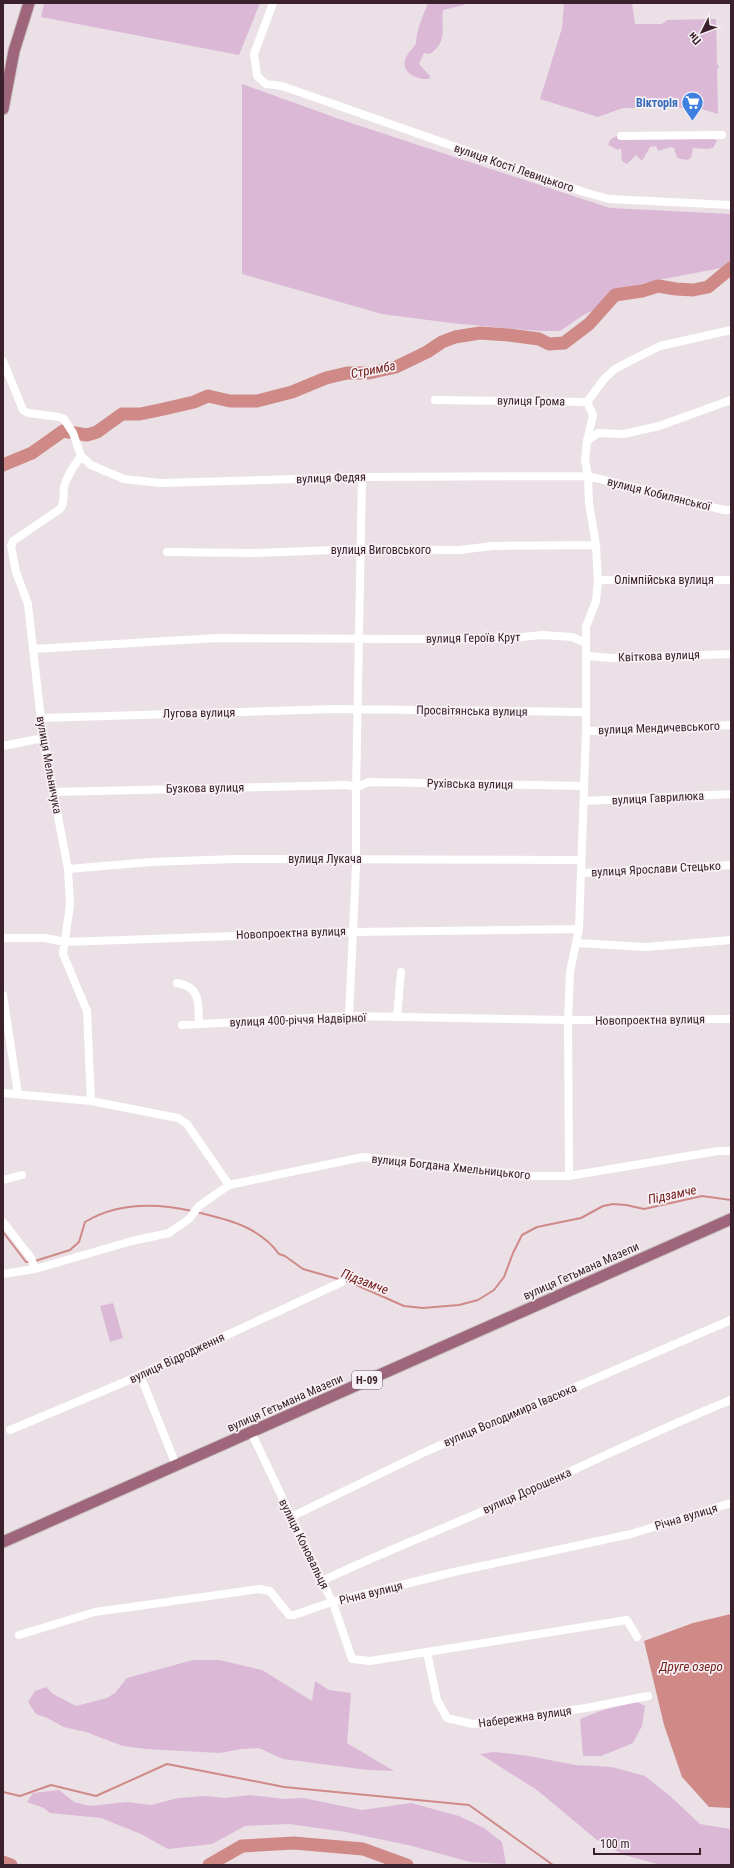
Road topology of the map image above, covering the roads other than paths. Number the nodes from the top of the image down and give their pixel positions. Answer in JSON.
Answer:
{"nodes":[{"id":1,"x":29,"y":3,"type":"edge"},
{"id":2,"x":273,"y":3,"type":"edge"},
{"id":3,"x":3,"y":109,"type":"edge"},
{"id":4,"x":722,"y":135,"type":"dead end"},
{"id":5,"x":621,"y":136,"type":"dead end"},
{"id":6,"x":731,"y":204,"type":"edge"},
{"id":7,"x":731,"y":330,"type":"edge"},
{"id":8,"x":3,"y":361,"type":"edge"},
{"id":9,"x":435,"y":400,"type":"dead end"},
{"id":10,"x":731,"y":400,"type":"edge"},
{"id":11,"x":587,"y":402,"type":"junction"},
{"id":12,"x":587,"y":441,"type":"junction"},
{"id":13,"x":81,"y":456,"type":"junction"},
{"id":14,"x":588,"y":476,"type":"junction"},
{"id":15,"x":362,"y":477,"type":"junction"},
{"id":16,"x":731,"y":510,"type":"edge"},
{"id":17,"x":596,"y":545,"type":"junction"},
{"id":18,"x":362,"y":548,"type":"junction"},
{"id":19,"x":166,"y":552,"type":"dead end"},
{"id":20,"x":598,"y":580,"type":"junction"},
{"id":21,"x":731,"y":580,"type":"edge"},
{"id":22,"x":359,"y":639,"type":"junction"},
{"id":23,"x":586,"y":644,"type":"junction"},
{"id":24,"x":33,"y":649,"type":"junction"},
{"id":25,"x":731,"y":654,"type":"edge"},
{"id":26,"x":586,"y":656,"type":"junction"},
{"id":27,"x":358,"y":710,"type":"junction"},
{"id":28,"x":586,"y":712,"type":"junction"},
{"id":29,"x":41,"y":718,"type":"junction"},
{"id":30,"x":731,"y":725,"type":"edge"},
{"id":31,"x":586,"y":731,"type":"junction"},
{"id":32,"x":42,"y":738,"type":"junction"},
{"id":33,"x":3,"y":746,"type":"edge"},
{"id":34,"x":584,"y":786,"type":"junction"},
{"id":35,"x":357,"y":787,"type":"junction"},
{"id":36,"x":53,"y":792,"type":"junction"},
{"id":37,"x":731,"y":794,"type":"edge"},
{"id":38,"x":584,"y":801,"type":"junction"},
{"id":39,"x":355,"y":859,"type":"junction"},
{"id":40,"x":581,"y":860,"type":"junction"},
{"id":41,"x":731,"y":865,"type":"edge"},
{"id":42,"x":68,"y":869,"type":"junction"},
{"id":43,"x":581,"y":873,"type":"junction"},
{"id":44,"x":579,"y":929,"type":"junction"},
{"id":45,"x":353,"y":932,"type":"junction"},
{"id":46,"x":3,"y":938,"type":"edge"},
{"id":47,"x":731,"y":940,"type":"edge"},
{"id":48,"x":65,"y":942,"type":"junction"},
{"id":49,"x":577,"y":943,"type":"junction"},
{"id":50,"x":401,"y":972,"type":"dead end"},
{"id":51,"x":177,"y":983,"type":"dead end"},
{"id":52,"x":3,"y":995,"type":"edge"},
{"id":53,"x":349,"y":1016,"type":"junction"},
{"id":54,"x":397,"y":1017,"type":"junction"},
{"id":55,"x":731,"y":1019,"type":"edge"},
{"id":56,"x":568,"y":1020,"type":"junction"},
{"id":57,"x":199,"y":1024,"type":"junction"},
{"id":58,"x":182,"y":1025,"type":"dead end"},
{"id":59,"x":3,"y":1093,"type":"edge"},
{"id":60,"x":18,"y":1094,"type":"junction"},
{"id":61,"x":91,"y":1101,"type":"junction"},
{"id":62,"x":731,"y":1151,"type":"edge"},
{"id":63,"x":22,"y":1175,"type":"dead end"},
{"id":64,"x":569,"y":1176,"type":"junction"},
{"id":65,"x":3,"y":1180,"type":"edge"},
{"id":66,"x":229,"y":1185,"type":"junction"},
{"id":67,"x":731,"y":1219,"type":"edge"},
{"id":68,"x":3,"y":1222,"type":"edge"},
{"id":69,"x":34,"y":1264,"type":"junction"},
{"id":70,"x":3,"y":1274,"type":"edge"},
{"id":71,"x":342,"y":1282,"type":"dead end"},
{"id":72,"x":731,"y":1320,"type":"edge"},
{"id":73,"x":140,"y":1375,"type":"junction"},
{"id":74,"x":731,"y":1400,"type":"edge"},
{"id":75,"x":10,"y":1430,"type":"dead end"},
{"id":76,"x":251,"y":1432,"type":"junction"},
{"id":77,"x":176,"y":1465,"type":"junction"},
{"id":78,"x":731,"y":1503,"type":"edge"},
{"id":79,"x":291,"y":1517,"type":"junction"},
{"id":80,"x":3,"y":1533,"type":"edge"},
{"id":81,"x":19,"y":1535,"type":"junction"},
{"id":82,"x":3,"y":1542,"type":"edge"},
{"id":83,"x":322,"y":1581,"type":"junction"},
{"id":84,"x":332,"y":1602,"type":"junction"},
{"id":85,"x":19,"y":1635,"type":"dead end"},
{"id":86,"x":637,"y":1637,"type":"dead end"},
{"id":87,"x":427,"y":1652,"type":"junction"},
{"id":88,"x":648,"y":1696,"type":"dead end"}],
"edges":[{"from":1,"to":3,"type":"main road"},
{"from":2,"to":6,"type":"street","name":"вулиця Кості Левицького"},
{"from":4,"to":5,"type":"street"},
{"from":7,"to":11,"type":"street"},
{"from":8,"to":13,"type":"street"},
{"from":9,"to":11,"type":"street","name":"вулиця Грома"},
{"from":10,"to":12,"type":"street"},
{"from":11,"to":12,"type":"street"},
{"from":12,"to":14,"type":"street"},
{"from":13,"to":15,"type":"street","name":"вулиця Федяя"},
{"from":13,"to":24,"type":"street","name":"вулиця Мельничука"},
{"from":14,"to":15,"type":"street","name":"вулиця Федяя"},
{"from":14,"to":16,"type":"street","name":"вулиця Кобилянської"},
{"from":14,"to":17,"type":"street"},
{"from":15,"to":18,"type":"street"},
{"from":17,"to":18,"type":"street","name":"вулиця Виговського"},
{"from":17,"to":20,"type":"street"},
{"from":18,"to":19,"type":"street","name":"вулиця Виговського"},
{"from":18,"to":22,"type":"street"},
{"from":20,"to":21,"type":"street","name":"Олімпійська вулиця"},
{"from":20,"to":23,"type":"street"},
{"from":22,"to":23,"type":"street","name":"вулиця Героїв Крут"},
{"from":22,"to":24,"type":"street","name":"вулиця Героїв Крут"},
{"from":22,"to":27,"type":"street"},
{"from":23,"to":26,"type":"street"},
{"from":24,"to":29,"type":"street","name":"вулиця Мельничука"},
{"from":25,"to":26,"type":"street","name":"Квіткова вулиця"},
{"from":26,"to":28,"type":"street"},
{"from":27,"to":28,"type":"street","name":"Просвітянська вулиця"},
{"from":27,"to":29,"type":"street","name":"Лугова вулиця"},
{"from":27,"to":35,"type":"street"},
{"from":28,"to":31,"type":"street"},
{"from":29,"to":32,"type":"street","name":"вулиця Мельничука"},
{"from":30,"to":31,"type":"street","name":"вулиця Мендичевського"},
{"from":31,"to":34,"type":"street"},
{"from":32,"to":33,"type":"street"},
{"from":32,"to":36,"type":"street","name":"вулиця Мельничука"},
{"from":34,"to":35,"type":"street","name":"Рухівська вулиця"},
{"from":34,"to":38,"type":"street"},
{"from":35,"to":36,"type":"street","name":"Бузкова вулиця"},
{"from":35,"to":39,"type":"street"},
{"from":36,"to":42,"type":"street","name":"вулиця Мельничука"},
{"from":37,"to":38,"type":"street","name":"вулиця Гаврилюка"},
{"from":38,"to":40,"type":"street"},
{"from":39,"to":40,"type":"street","name":"вулиця Лукача"},
{"from":39,"to":42,"type":"street","name":"вулиця Лукача"},
{"from":39,"to":45,"type":"street"},
{"from":40,"to":43,"type":"street"},
{"from":41,"to":43,"type":"street","name":"вулиця Ярослави Стецько"},
{"from":42,"to":48,"type":"street","name":"вулиця Мельничука"},
{"from":43,"to":44,"type":"street"},
{"from":44,"to":45,"type":"street","name":"Новопроектна вулиця"},
{"from":44,"to":49,"type":"street"},
{"from":45,"to":48,"type":"street","name":"Новопроектна вулиця"},
{"from":45,"to":53,"type":"street"},
{"from":46,"to":48,"type":"street","name":"Новопроектна вулиця"},
{"from":47,"to":49,"type":"street"},
{"from":48,"to":61,"type":"street","name":"вулиця Мельничука"},
{"from":49,"to":56,"type":"street"},
{"from":50,"to":54,"type":"street"},
{"from":51,"to":57,"type":"street"},
{"from":52,"to":60,"type":"street"},
{"from":53,"to":54,"type":"street","name":"вулиця 400-річчя Надвірної"},
{"from":53,"to":57,"type":"street","name":"вулиця 400-річчя Надвірної"},
{"from":54,"to":56,"type":"street","name":"вулиця 400-річчя Надвірної"},
{"from":55,"to":56,"type":"street","name":"Новопроектна вулиця"},
{"from":56,"to":64,"type":"street"},
{"from":57,"to":58,"type":"street","name":"вулиця 400-річчя Надвірної"},
{"from":59,"to":60,"type":"street"},
{"from":60,"to":61,"type":"street"},
{"from":61,"to":66,"type":"street"},
{"from":62,"to":64,"type":"street","name":"вулиця Богдана Хмельницького"},
{"from":63,"to":65,"type":"street"},
{"from":64,"to":66,"type":"street","name":"вулиця Богдана Хмельницького"},
{"from":66,"to":69,"type":"street","name":"вулиця Богдана Хмельницького"},
{"from":67,"to":76,"type":"main road","name":"вулиця Гетьмана Мазепи","number":"Н-09"},
{"from":68,"to":69,"type":"street"},
{"from":69,"to":70,"type":"street","name":"вулиця Богдана Хмельницького"},
{"from":71,"to":73,"type":"street","name":"вулиця Відродження"},
{"from":72,"to":79,"type":"street","name":"вулиця Володимира Івасюка"},
{"from":73,"to":75,"type":"street","name":"вулиця Відродження"},
{"from":73,"to":77,"type":"street"},
{"from":74,"to":83,"type":"street","name":"вулиця Дорошенка"},
{"from":76,"to":77,"type":"main road","name":"вулиця Гетьмана Мазепи","number":"Н-09"},
{"from":76,"to":79,"type":"street","name":"вулиця Коновальця"},
{"from":77,"to":81,"type":"main road","name":"вулиця Гетьмана Мазепи","number":"Н-09"},
{"from":78,"to":84,"type":"street","name":"Річна вулиця"},
{"from":79,"to":83,"type":"street","name":"вулиця Коновальця"},
{"from":80,"to":81,"type":"main road"},
{"from":81,"to":82,"type":"main road","name":"вулиця Гетьмана Мазепи","number":"Н-09"},
{"from":83,"to":84,"type":"street","name":"вулиця Коновальця"},
{"from":84,"to":85,"type":"street","name":"Річна вулиця"},
{"from":84,"to":87,"type":"street","name":"вулиця Коновальця"},
{"from":86,"to":87,"type":"street"},
{"from":87,"to":88,"type":"street","name":"Набережна вулиця"}]}
